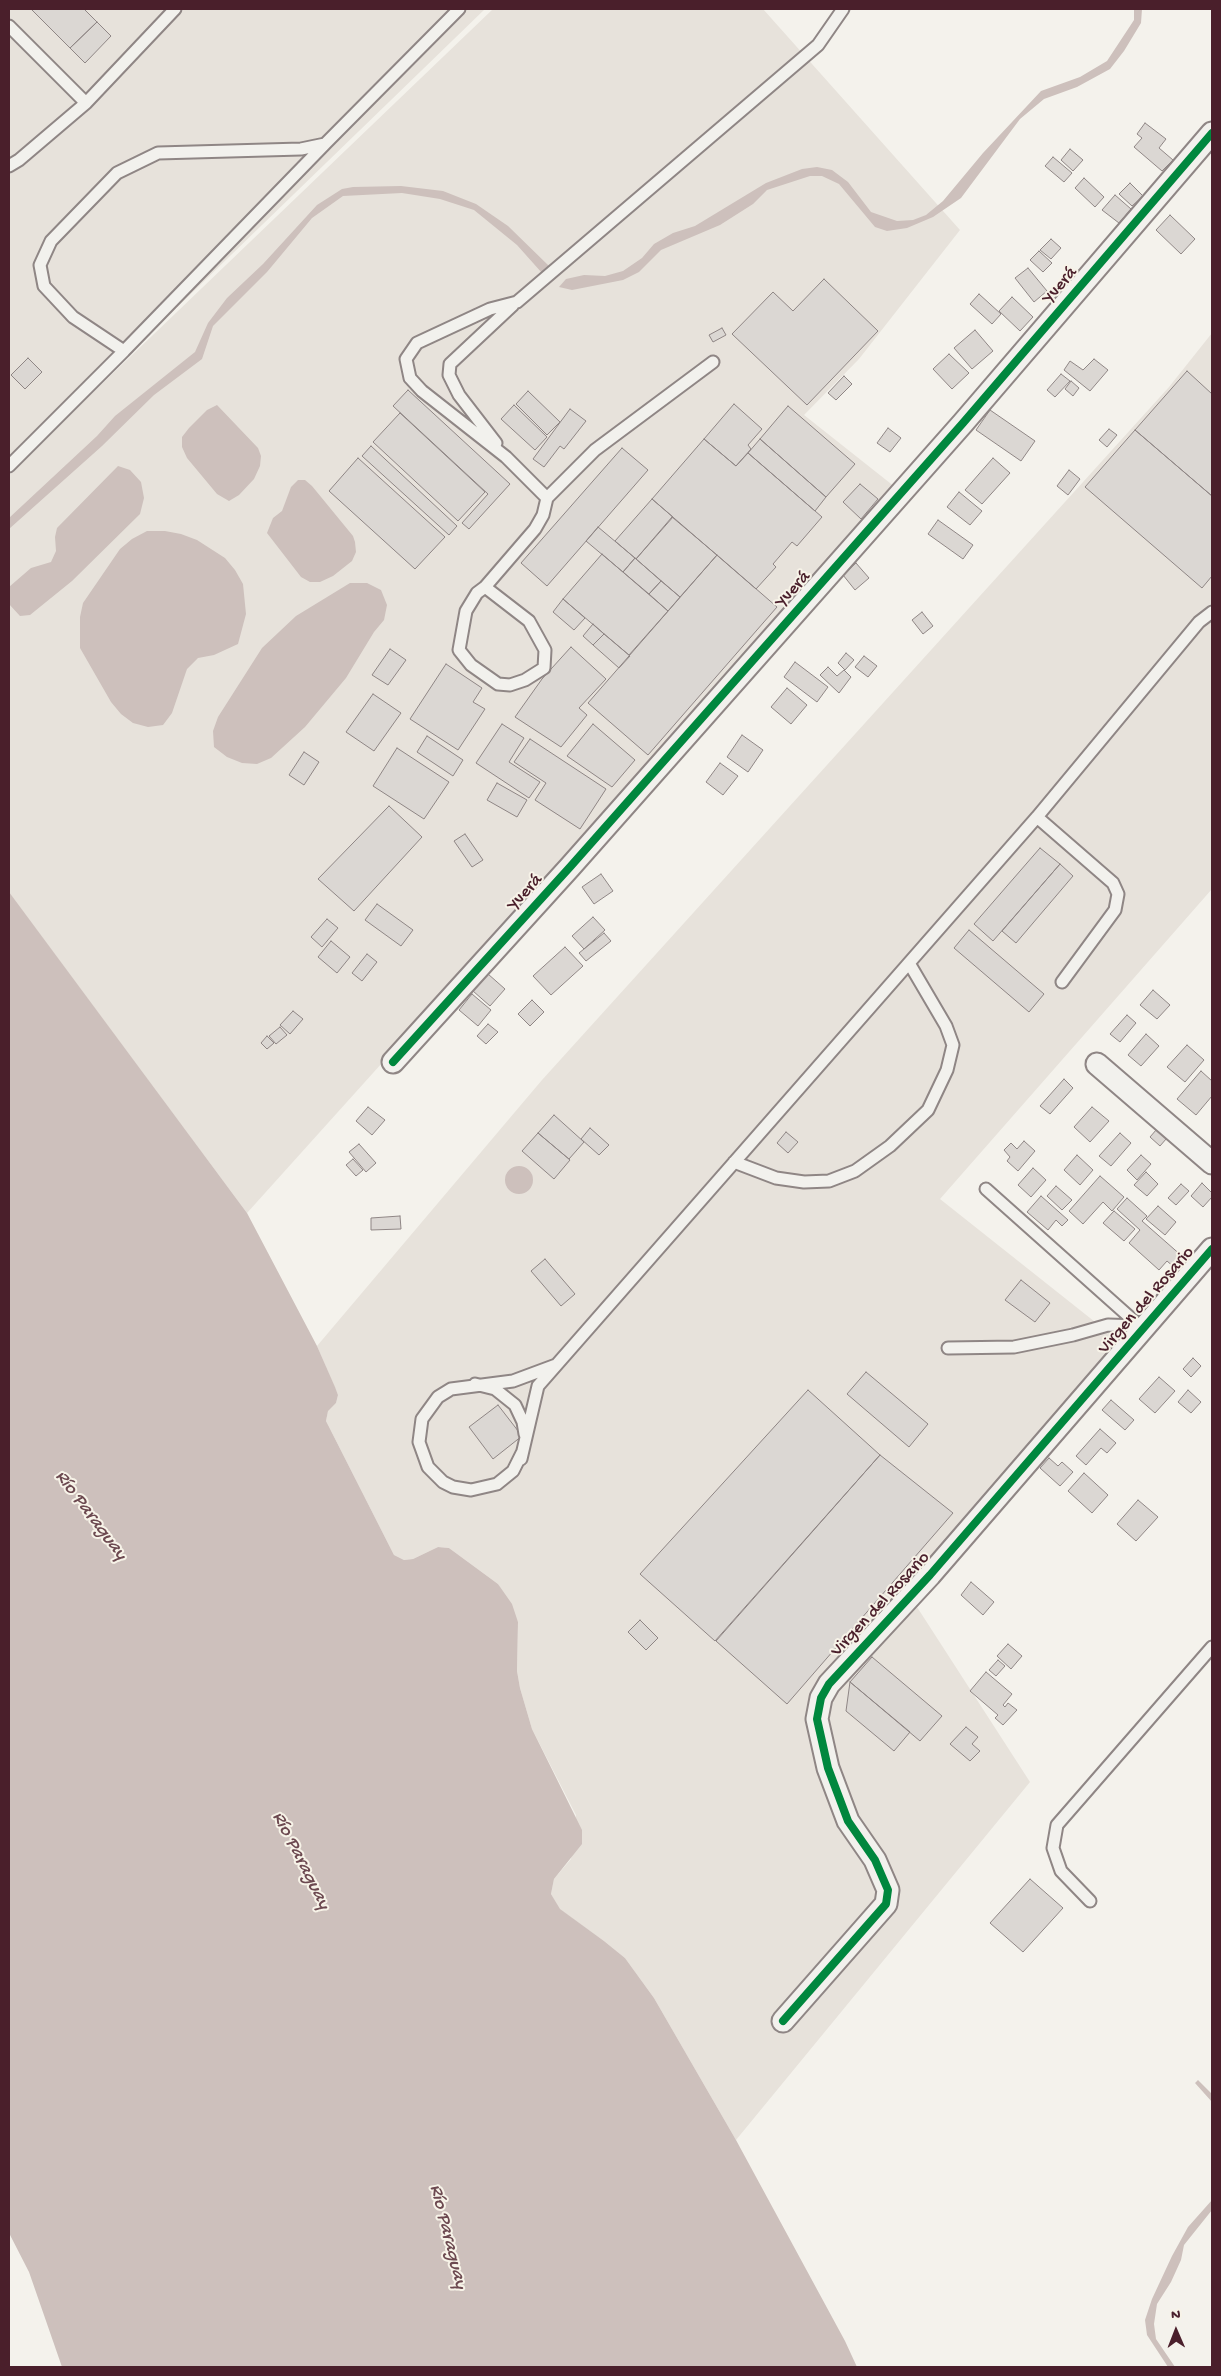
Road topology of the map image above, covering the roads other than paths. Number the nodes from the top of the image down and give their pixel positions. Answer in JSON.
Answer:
{"nodes":[{"id":1,"x":176,"y":9,"type":"edge"},
{"id":2,"x":459,"y":9,"type":"edge"},
{"id":3,"x":843,"y":9,"type":"edge"},
{"id":4,"x":9,"y":26,"type":"edge"},
{"id":5,"x":86,"y":103,"type":"junction"},
{"id":6,"x":1212,"y":133,"type":"edge"},
{"id":7,"x":325,"y":144,"type":"junction"},
{"id":8,"x":9,"y":166,"type":"edge"},
{"id":9,"x":516,"y":302,"type":"junction"},
{"id":10,"x":124,"y":351,"type":"junction"},
{"id":11,"x":713,"y":362,"type":"dead end"},
{"id":12,"x":506,"y":457,"type":"junction"},
{"id":13,"x":9,"y":466,"type":"edge"},
{"id":14,"x":547,"y":498,"type":"junction"},
{"id":15,"x":485,"y":587,"type":"junction"},
{"id":16,"x":1212,"y":612,"type":"edge"},
{"id":17,"x":1037,"y":817,"type":"junction"},
{"id":18,"x":909,"y":962,"type":"junction"},
{"id":19,"x":1062,"y":982,"type":"dead end"},
{"id":20,"x":393,"y":1062,"type":"dead end"},
{"id":21,"x":1097,"y":1064,"type":"dead end"},
{"id":22,"x":734,"y":1162,"type":"junction"},
{"id":23,"x":1212,"y":1163,"type":"edge"},
{"id":24,"x":986,"y":1189,"type":"dead end"},
{"id":25,"x":1212,"y":1249,"type":"edge"},
{"id":26,"x":1141,"y":1327,"type":"junction"},
{"id":27,"x":948,"y":1348,"type":"dead end"},
{"id":28,"x":557,"y":1364,"type":"junction"},
{"id":29,"x":475,"y":1384,"type":"junction"},
{"id":30,"x":521,"y":1459,"type":"junction"},
{"id":31,"x":1212,"y":1647,"type":"edge"},
{"id":32,"x":1090,"y":1901,"type":"dead end"},
{"id":33,"x":783,"y":2021,"type":"dead end"}],
"edges":[{"from":1,"to":5,"type":"lane"},
{"from":2,"to":7,"type":"lane"},
{"from":3,"to":9,"type":"lane"},
{"from":4,"to":5,"type":"lane"},
{"from":5,"to":8,"type":"lane"},
{"from":6,"to":20,"type":"street","name":"Yverá"},
{"from":7,"to":10,"type":"lane"},
{"from":7,"to":10,"type":"lane"},
{"from":9,"to":12,"type":"lane"},
{"from":9,"to":12,"type":"lane"},
{"from":10,"to":13,"type":"lane"},
{"from":11,"to":14,"type":"lane"},
{"from":12,"to":14,"type":"lane"},
{"from":14,"to":15,"type":"lane"},
{"from":15,"to":15,"type":"lane"},
{"from":16,"to":17,"type":"lane"},
{"from":17,"to":18,"type":"lane"},
{"from":17,"to":19,"type":"lane"},
{"from":18,"to":22,"type":"lane"},
{"from":18,"to":22,"type":"lane"},
{"from":21,"to":23,"type":"street"},
{"from":22,"to":28,"type":"lane"},
{"from":24,"to":26,"type":"lane"},
{"from":25,"to":26,"type":"street","name":"Virgen del Rosario"},
{"from":26,"to":27,"type":"lane"},
{"from":26,"to":33,"type":"street","name":"Virgen del Rosario"},
{"from":28,"to":29,"type":"lane"},
{"from":28,"to":30,"type":"lane"},
{"from":29,"to":30,"type":"lane"},
{"from":29,"to":30,"type":"lane"},
{"from":31,"to":32,"type":"lane"}]}
